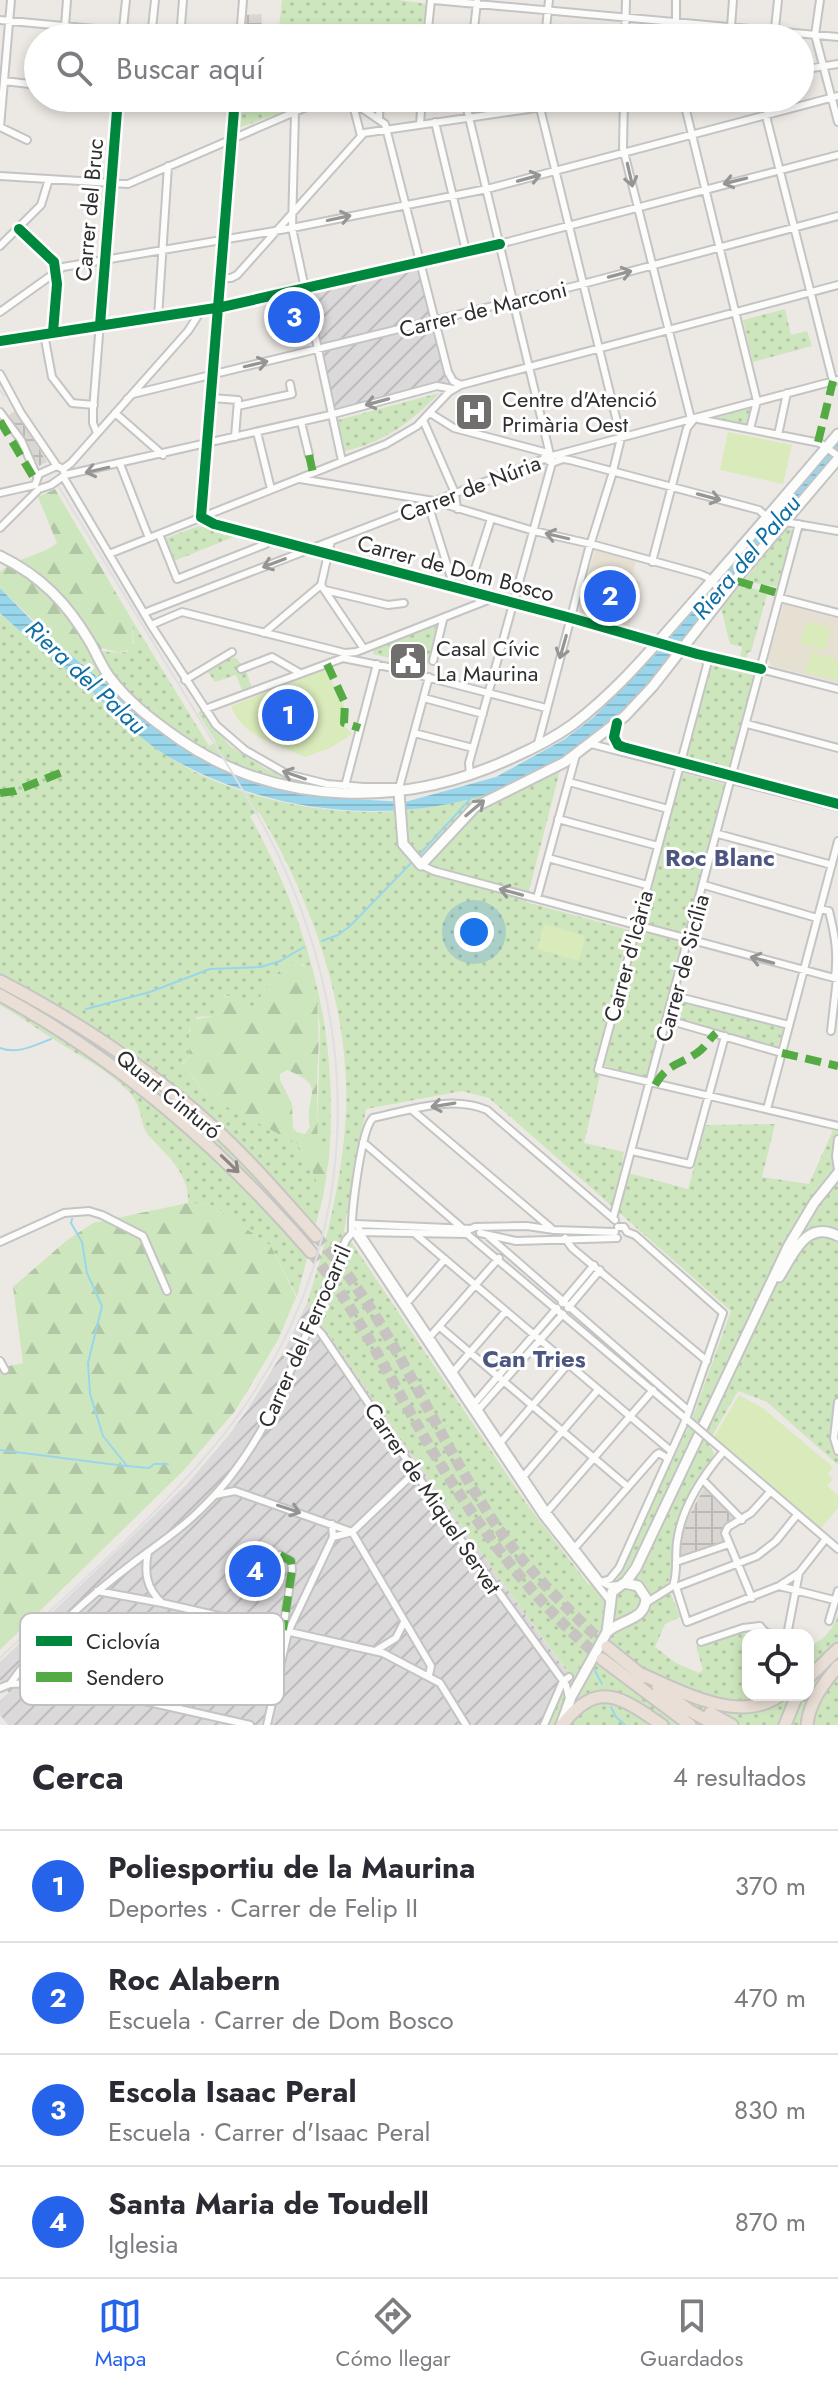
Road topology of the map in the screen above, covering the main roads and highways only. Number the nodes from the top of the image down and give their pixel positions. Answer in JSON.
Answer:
{"nodes":[{"id":1,"x":838,"y":434,"type":"edge"},
{"id":2,"x":838,"y":458,"type":"edge"},
{"id":3,"x":0,"y":556,"type":"edge"},
{"id":4,"x":399,"y":793,"type":"junction"},
{"id":5,"x":0,"y":981,"type":"edge"},
{"id":6,"x":0,"y":995,"type":"edge"},
{"id":7,"x":837,"y":1171,"type":"edge"},
{"id":8,"x":316,"y":1236,"type":"tunnel mouth"},
{"id":9,"x":838,"y":1236,"type":"edge"},
{"id":10,"x":311,"y":1252,"type":"tunnel mouth"},
{"id":11,"x":754,"y":1318,"type":"junction"},
{"id":12,"x":636,"y":1568,"type":"junction"},
{"id":13,"x":622,"y":1584,"type":"junction"},
{"id":14,"x":641,"y":1588,"type":"junction"},
{"id":15,"x":611,"y":1604,"type":"junction"},
{"id":16,"x":627,"y":1619,"type":"junction"},
{"id":17,"x":607,"y":1632,"type":"junction"},
{"id":18,"x":838,"y":1648,"type":"edge"},
{"id":19,"x":814,"y":1664,"type":"edge"},
{"id":20,"x":838,"y":1666,"type":"edge"},
{"id":21,"x":618,"y":1672,"type":"junction"},
{"id":22,"x":814,"y":1672,"type":"edge"},
{"id":23,"x":641,"y":1674,"type":"junction"},
{"id":24,"x":653,"y":1684,"type":"junction"},
{"id":25,"x":774,"y":1701,"type":"edge"},
{"id":26,"x":795,"y":1701,"type":"edge"},
{"id":27,"x":561,"y":1725,"type":"edge"},
{"id":28,"x":662,"y":1725,"type":"edge"},
{"id":29,"x":677,"y":1725,"type":"edge"},
{"id":30,"x":690,"y":1725,"type":"edge"},
{"id":31,"x":716,"y":1725,"type":"edge"},
{"id":32,"x":732,"y":1725,"type":"edge"},
{"id":33,"x":785,"y":1725,"type":"edge"},
{"id":34,"x":807,"y":1725,"type":"edge"}],
"edges":[{"from":1,"to":4,"type":"main road"},
{"from":4,"to":2,"type":"main road","one_way":true},
{"from":3,"to":4,"type":"main road"},
{"from":5,"to":8,"type":"highway","name":"Quart Cinturó"},
{"from":6,"to":10,"type":"highway","name":"Quart Cinturó","one_way":true},
{"from":7,"to":11,"type":"main road"},
{"from":9,"to":11,"type":"main road"},
{"from":11,"to":12,"type":"main road"},
{"from":12,"to":13,"type":"main road"},
{"from":12,"to":14,"type":"main road"},
{"from":13,"to":14,"type":"main road"},
{"from":13,"to":15,"type":"main road"},
{"from":14,"to":16,"type":"main road"},
{"from":15,"to":16,"type":"main road"},
{"from":15,"to":17,"type":"main road"},
{"from":16,"to":17,"type":"main road"},
{"from":17,"to":27,"type":"main road"},
{"from":18,"to":19,"type":"highway"},
{"from":18,"to":22,"type":"highway"},
{"from":20,"to":34,"type":"highway"},
{"from":21,"to":23,"type":"highway"},
{"from":21,"to":29,"type":"highway"},
{"from":21,"to":30,"type":"highway"},
{"from":23,"to":24,"type":"highway"},
{"from":23,"to":25,"type":"highway"},
{"from":24,"to":31,"type":"highway"},
{"from":24,"to":32,"type":"highway"},
{"from":26,"to":33,"type":"highway"},
{"from":27,"to":28,"type":"highway"}]}
